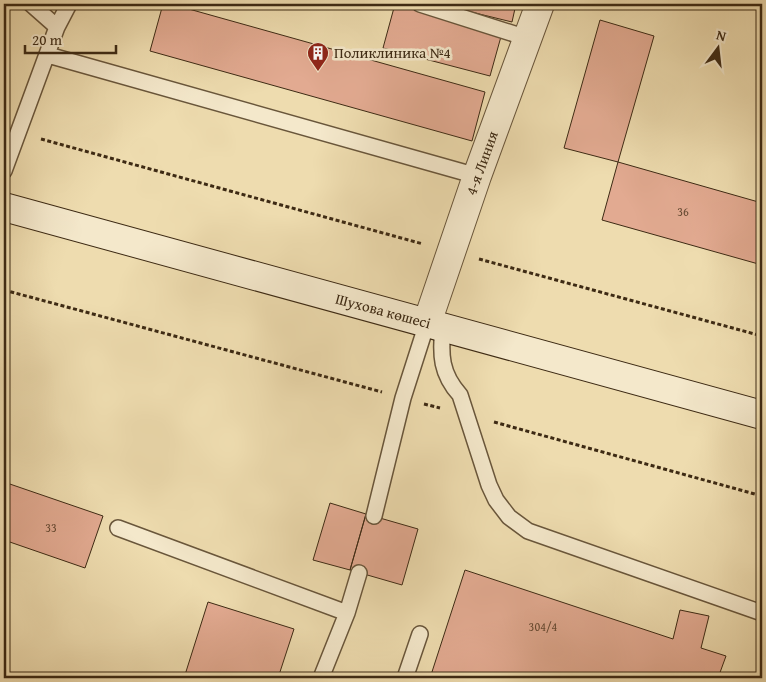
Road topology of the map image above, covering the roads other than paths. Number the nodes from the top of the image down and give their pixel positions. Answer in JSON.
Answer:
{"nodes":[{"id":1,"x":31,"y":4,"type":"edge"},
{"id":2,"x":68,"y":4,"type":"edge"},
{"id":3,"x":420,"y":4,"type":"edge"},
{"id":4,"x":540,"y":4,"type":"edge"},
{"id":5,"x":57,"y":27,"type":"junction"},
{"id":6,"x":527,"y":38,"type":"junction"},
{"id":7,"x":48,"y":55,"type":"junction"},
{"id":8,"x":4,"y":171,"type":"edge"},
{"id":9,"x":476,"y":176,"type":"junction"},
{"id":10,"x":4,"y":207,"type":"edge"},
{"id":11,"x":435,"y":325,"type":"junction"},
{"id":12,"x":762,"y":415,"type":"edge"},
{"id":13,"x":374,"y":516,"type":"dead end"},
{"id":14,"x":118,"y":528,"type":"dead end"},
{"id":15,"x":359,"y":573,"type":"dead end"},
{"id":16,"x":347,"y":613,"type":"junction"},
{"id":17,"x":762,"y":614,"type":"edge"},
{"id":18,"x":420,"y":634,"type":"dead end"},
{"id":19,"x":321,"y":678,"type":"edge"},
{"id":20,"x":405,"y":678,"type":"edge"}],
"edges":[{"from":1,"to":5,"type":"lane"},
{"from":2,"to":5,"type":"lane"},
{"from":3,"to":6,"type":"lane"},
{"from":4,"to":6,"type":"street","name":"4-я Линия"},
{"from":5,"to":7,"type":"lane"},
{"from":6,"to":9,"type":"street","name":"4-я Линия"},
{"from":7,"to":8,"type":"lane"},
{"from":7,"to":9,"type":"lane"},
{"from":9,"to":11,"type":"street","name":"4-я Линия"},
{"from":10,"to":11,"type":"street","name":"Шухова көшесі"},
{"from":11,"to":12,"type":"street","name":"Шухова көшесі"},
{"from":11,"to":13,"type":"lane"},
{"from":11,"to":17,"type":"lane"},
{"from":14,"to":16,"type":"lane"},
{"from":15,"to":16,"type":"lane"},
{"from":16,"to":19,"type":"lane"},
{"from":18,"to":20,"type":"lane"}]}
